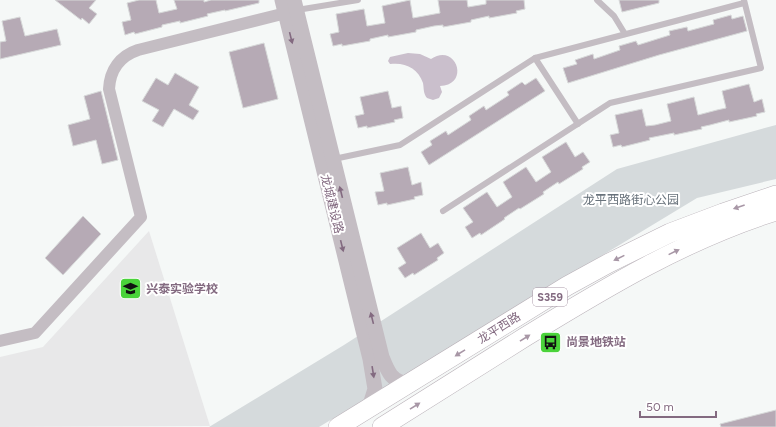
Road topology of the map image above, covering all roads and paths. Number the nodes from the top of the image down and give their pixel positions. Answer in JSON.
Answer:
{"nodes":[{"id":1,"x":358,"y":0,"type":"edge"},
{"id":2,"x":597,"y":0,"type":"edge"},
{"id":3,"x":744,"y":1,"type":"edge"},
{"id":4,"x":289,"y":6,"type":"edge"},
{"id":5,"x":625,"y":34,"type":"junction"},
{"id":6,"x":535,"y":58,"type":"junction"},
{"id":7,"x":578,"y":124,"type":"junction"},
{"id":8,"x":328,"y":161,"type":"junction"},
{"id":9,"x":776,"y":195,"type":"edge"},
{"id":10,"x":443,"y":211,"type":"dead end"},
{"id":11,"x":776,"y":211,"type":"edge"},
{"id":12,"x":0,"y":341,"type":"edge"},
{"id":13,"x":408,"y":384,"type":"junction"},
{"id":14,"x":369,"y":408,"type":"junction"},
{"id":15,"x":338,"y":427,"type":"edge"},
{"id":16,"x":382,"y":427,"type":"edge"}],
"edges":[{"from":1,"to":4,"type":"lane"},
{"from":2,"to":5,"type":"lane"},
{"from":3,"to":5,"type":"lane"},
{"from":3,"to":7,"type":"lane"},
{"from":4,"to":8,"type":"street","name":"龙城建设路"},
{"from":4,"to":12,"type":"street"},
{"from":5,"to":6,"type":"lane"},
{"from":6,"to":7,"type":"lane"},
{"from":6,"to":8,"type":"lane"},
{"from":7,"to":10,"type":"lane"},
{"from":13,"to":8,"type":"street","name":"龙城建设路","one_way":true},
{"from":8,"to":14,"type":"street","name":"龙城建设路","one_way":true},
{"from":9,"to":13,"type":"main road","name":"龙平西路","number":"S359","one_way":true},
{"from":16,"to":11,"type":"main road","name":"龙平西路","number":"S359","one_way":true},
{"from":13,"to":14,"type":"main road","name":"龙平西路","number":"S359"},
{"from":14,"to":15,"type":"main road","name":"龙平西路","number":"S359"}]}
